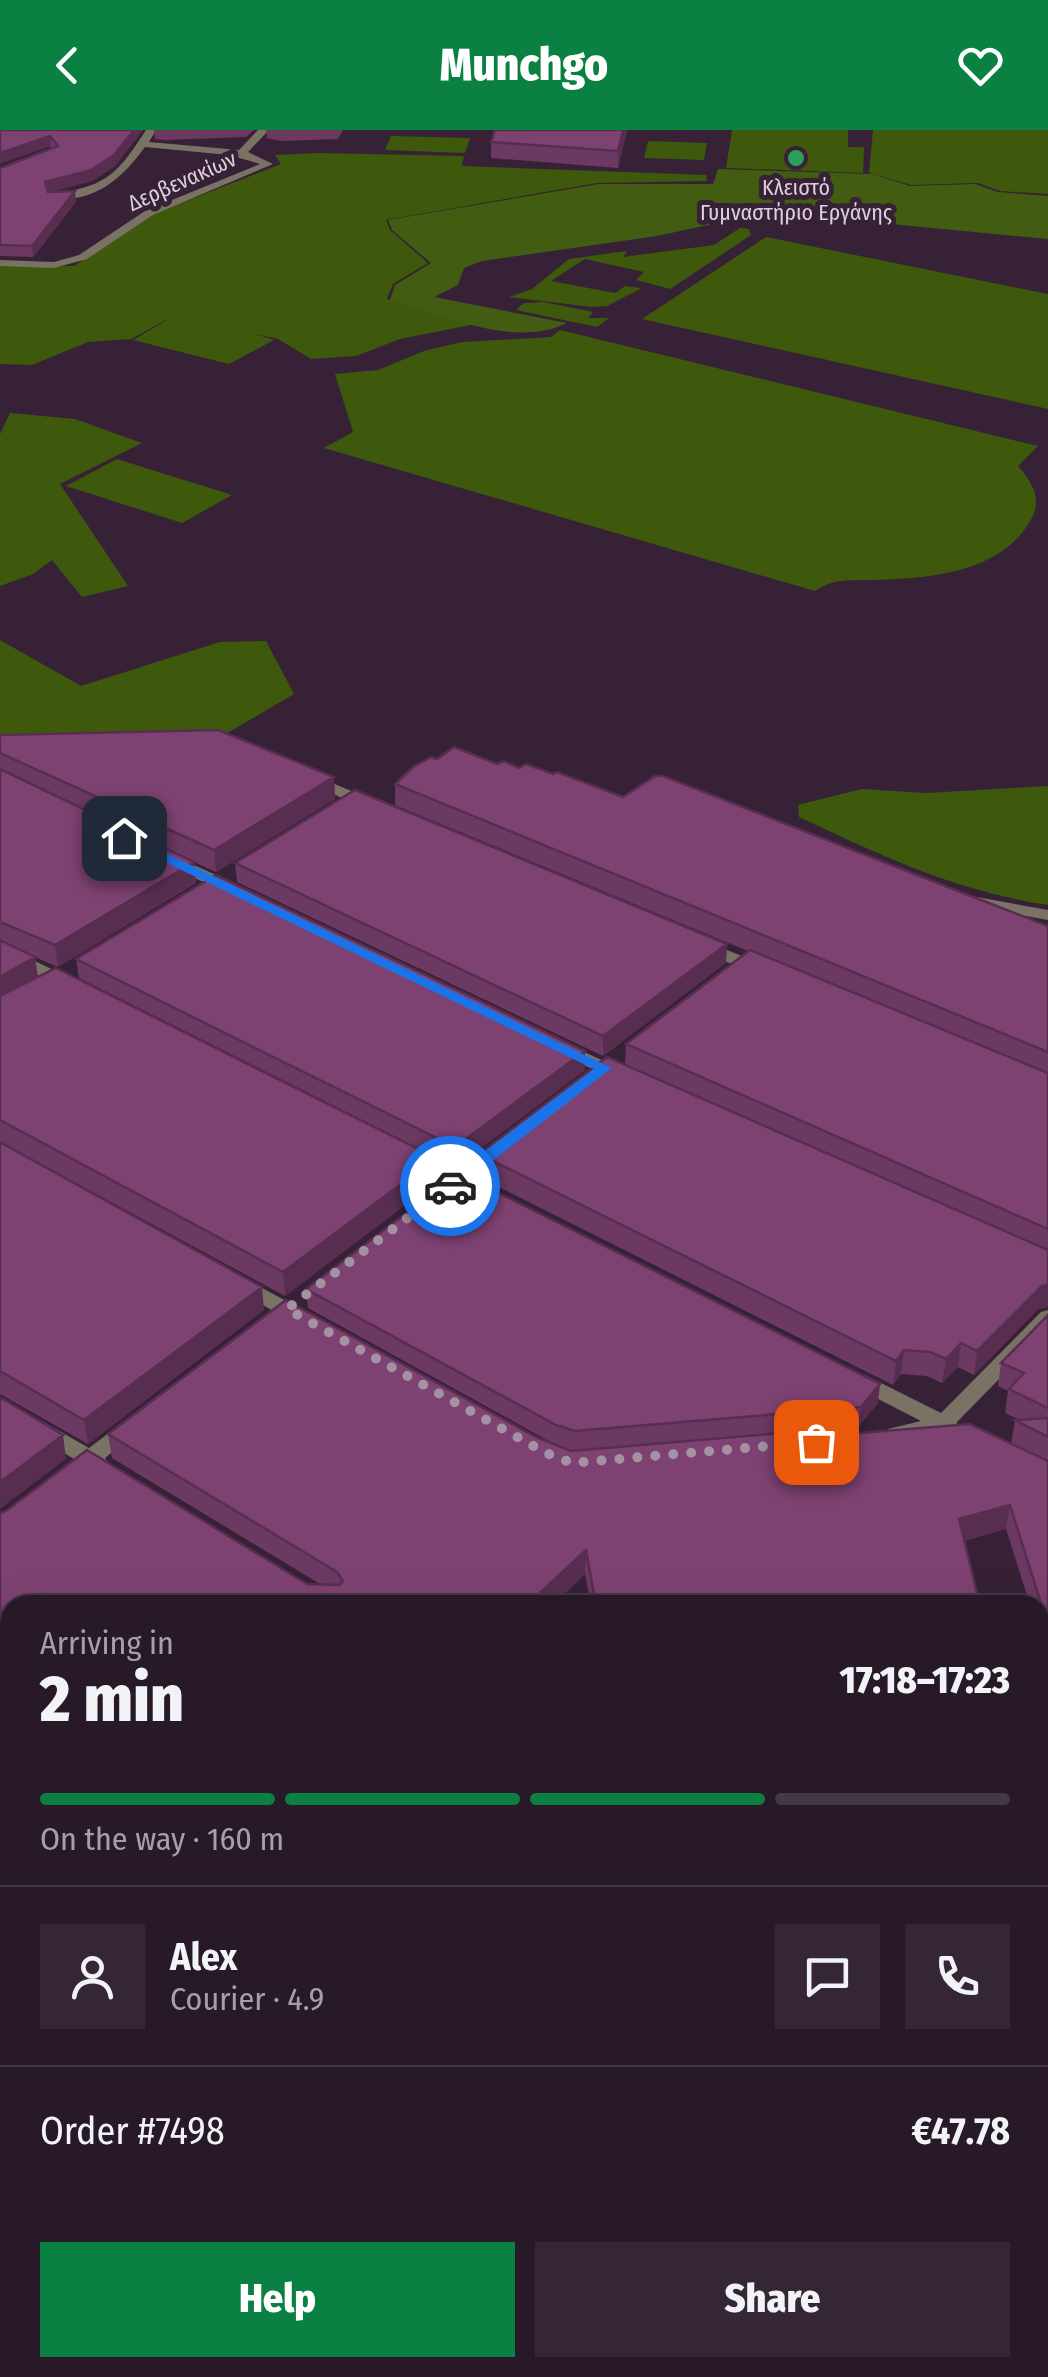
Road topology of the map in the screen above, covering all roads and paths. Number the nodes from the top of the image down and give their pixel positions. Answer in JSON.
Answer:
{"nodes":[{"id":1,"x":151,"y":130,"type":"edge"},
{"id":2,"x":264,"y":130,"type":"edge"},
{"id":3,"x":142,"y":144,"type":"junction"},
{"id":4,"x":242,"y":154,"type":"junction"},
{"id":5,"x":53,"y":197,"type":"edge"},
{"id":6,"x":0,"y":262,"type":"edge"},
{"id":7,"x":288,"y":770,"type":"edge"},
{"id":8,"x":390,"y":812,"type":"edge"},
{"id":9,"x":150,"y":850,"type":"edge"},
{"id":10,"x":959,"y":898,"type":"edge"},
{"id":11,"x":252,"y":899,"type":"edge"},
{"id":12,"x":1048,"y":915,"type":"edge"},
{"id":13,"x":690,"y":940,"type":"edge"},
{"id":14,"x":0,"y":949,"type":"edge"},
{"id":15,"x":779,"y":978,"type":"edge"},
{"id":16,"x":93,"y":996,"type":"edge"},
{"id":17,"x":552,"y":1043,"type":"edge"},
{"id":18,"x":640,"y":1084,"type":"edge"},
{"id":19,"x":389,"y":1144,"type":"edge"},
{"id":20,"x":493,"y":1197,"type":"edge"},
{"id":21,"x":219,"y":1272,"type":"edge"},
{"id":22,"x":1048,"y":1317,"type":"edge"},
{"id":23,"x":321,"y":1328,"type":"edge"},
{"id":24,"x":840,"y":1371,"type":"edge"},
{"id":25,"x":0,"y":1404,"type":"edge"},
{"id":26,"x":150,"y":1412,"type":"edge"},
{"id":27,"x":952,"y":1428,"type":"junction"},
{"id":28,"x":868,"y":1438,"type":"edge"},
{"id":29,"x":90,"y":1458,"type":"junction"},
{"id":30,"x":121,"y":1478,"type":"edge"},
{"id":31,"x":60,"y":1481,"type":"edge"}],
"edges":[{"from":1,"to":3,"type":"street"},
{"from":2,"to":4,"type":"street"},
{"from":3,"to":4,"type":"street"},
{"from":3,"to":5,"type":"street"},
{"from":4,"to":6,"type":"street","name":"Δερβενακίων"},
{"from":7,"to":8,"type":"street"},
{"from":9,"to":11,"type":"street"},
{"from":10,"to":12,"type":"street"},
{"from":13,"to":15,"type":"street"},
{"from":14,"to":16,"type":"street"},
{"from":17,"to":18,"type":"street"},
{"from":19,"to":20,"type":"street"},
{"from":21,"to":23,"type":"street"},
{"from":22,"to":27,"type":"street"},
{"from":24,"to":27,"type":"street"},
{"from":25,"to":29,"type":"street"},
{"from":26,"to":29,"type":"street"},
{"from":27,"to":28,"type":"street"},
{"from":29,"to":30,"type":"street"},
{"from":29,"to":31,"type":"street"}]}
